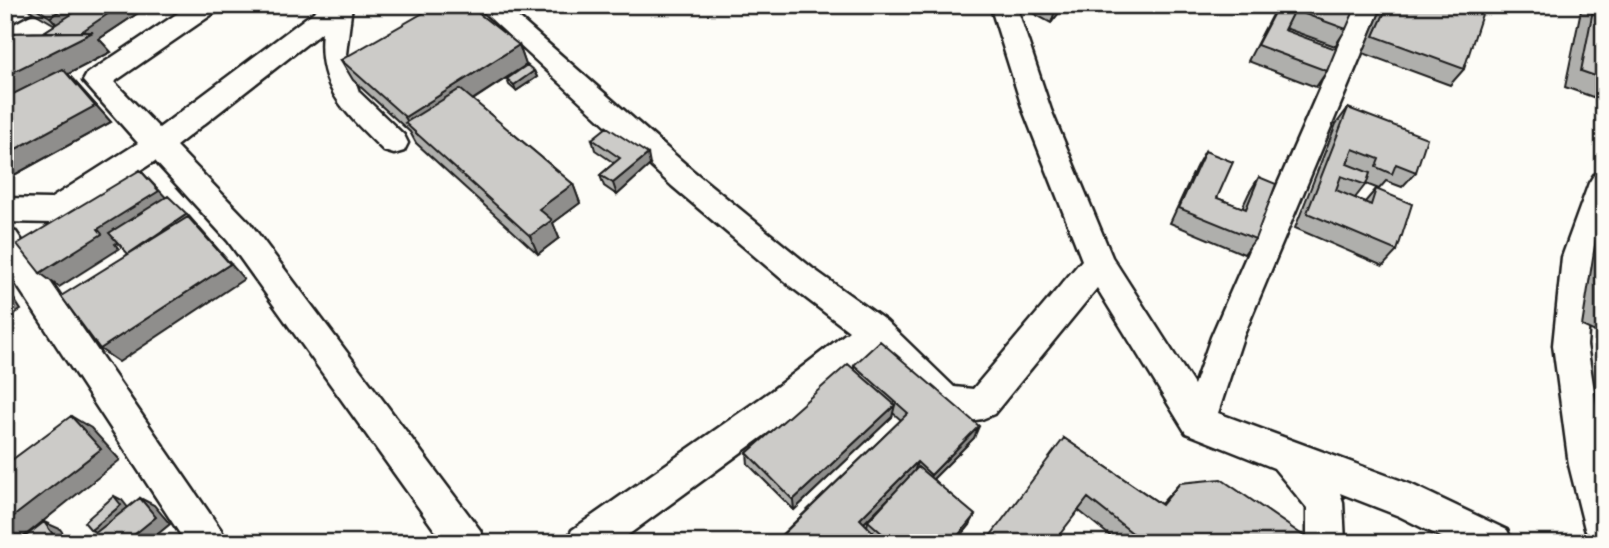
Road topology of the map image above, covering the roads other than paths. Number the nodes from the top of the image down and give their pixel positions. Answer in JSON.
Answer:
{"nodes":[{"id":1,"x":24,"y":5,"type":"edge"},
{"id":2,"x":208,"y":5,"type":"edge"},
{"id":3,"x":488,"y":5,"type":"edge"},
{"id":4,"x":1003,"y":5,"type":"edge"},
{"id":5,"x":1369,"y":5,"type":"edge"},
{"id":6,"x":339,"y":6,"type":"edge"},
{"id":7,"x":5,"y":17,"type":"edge"},
{"id":8,"x":394,"y":143,"type":"dead end"},
{"id":9,"x":157,"y":145,"type":"junction"},
{"id":10,"x":1604,"y":183,"type":"edge"},
{"id":11,"x":5,"y":210,"type":"edge"},
{"id":12,"x":5,"y":241,"type":"edge"},
{"id":13,"x":1099,"y":262,"type":"junction"},
{"id":14,"x":874,"y":331,"type":"junction"},
{"id":15,"x":1592,"y":407,"type":"edge"},
{"id":16,"x":1198,"y":422,"type":"junction"},
{"id":17,"x":1286,"y":455,"type":"junction"},
{"id":18,"x":1604,"y":529,"type":"edge"},
{"id":19,"x":208,"y":543,"type":"edge"},
{"id":20,"x":467,"y":543,"type":"edge"},
{"id":21,"x":585,"y":543,"type":"edge"},
{"id":22,"x":1326,"y":543,"type":"edge"},
{"id":23,"x":1494,"y":543,"type":"edge"}],
"edges":[{"from":1,"to":7,"type":"street"},
{"from":2,"to":9,"type":"street"},
{"from":3,"to":14,"type":"street"},
{"from":4,"to":13,"type":"street"},
{"from":5,"to":16,"type":"street"},
{"from":6,"to":8,"type":"street"},
{"from":6,"to":9,"type":"street"},
{"from":9,"to":11,"type":"street"},
{"from":9,"to":20,"type":"street"},
{"from":10,"to":15,"type":"street"},
{"from":12,"to":19,"type":"street"},
{"from":13,"to":14,"type":"street"},
{"from":13,"to":16,"type":"street"},
{"from":14,"to":21,"type":"street"},
{"from":15,"to":18,"type":"street"},
{"from":16,"to":17,"type":"street"},
{"from":17,"to":22,"type":"street"},
{"from":17,"to":23,"type":"street"}]}
